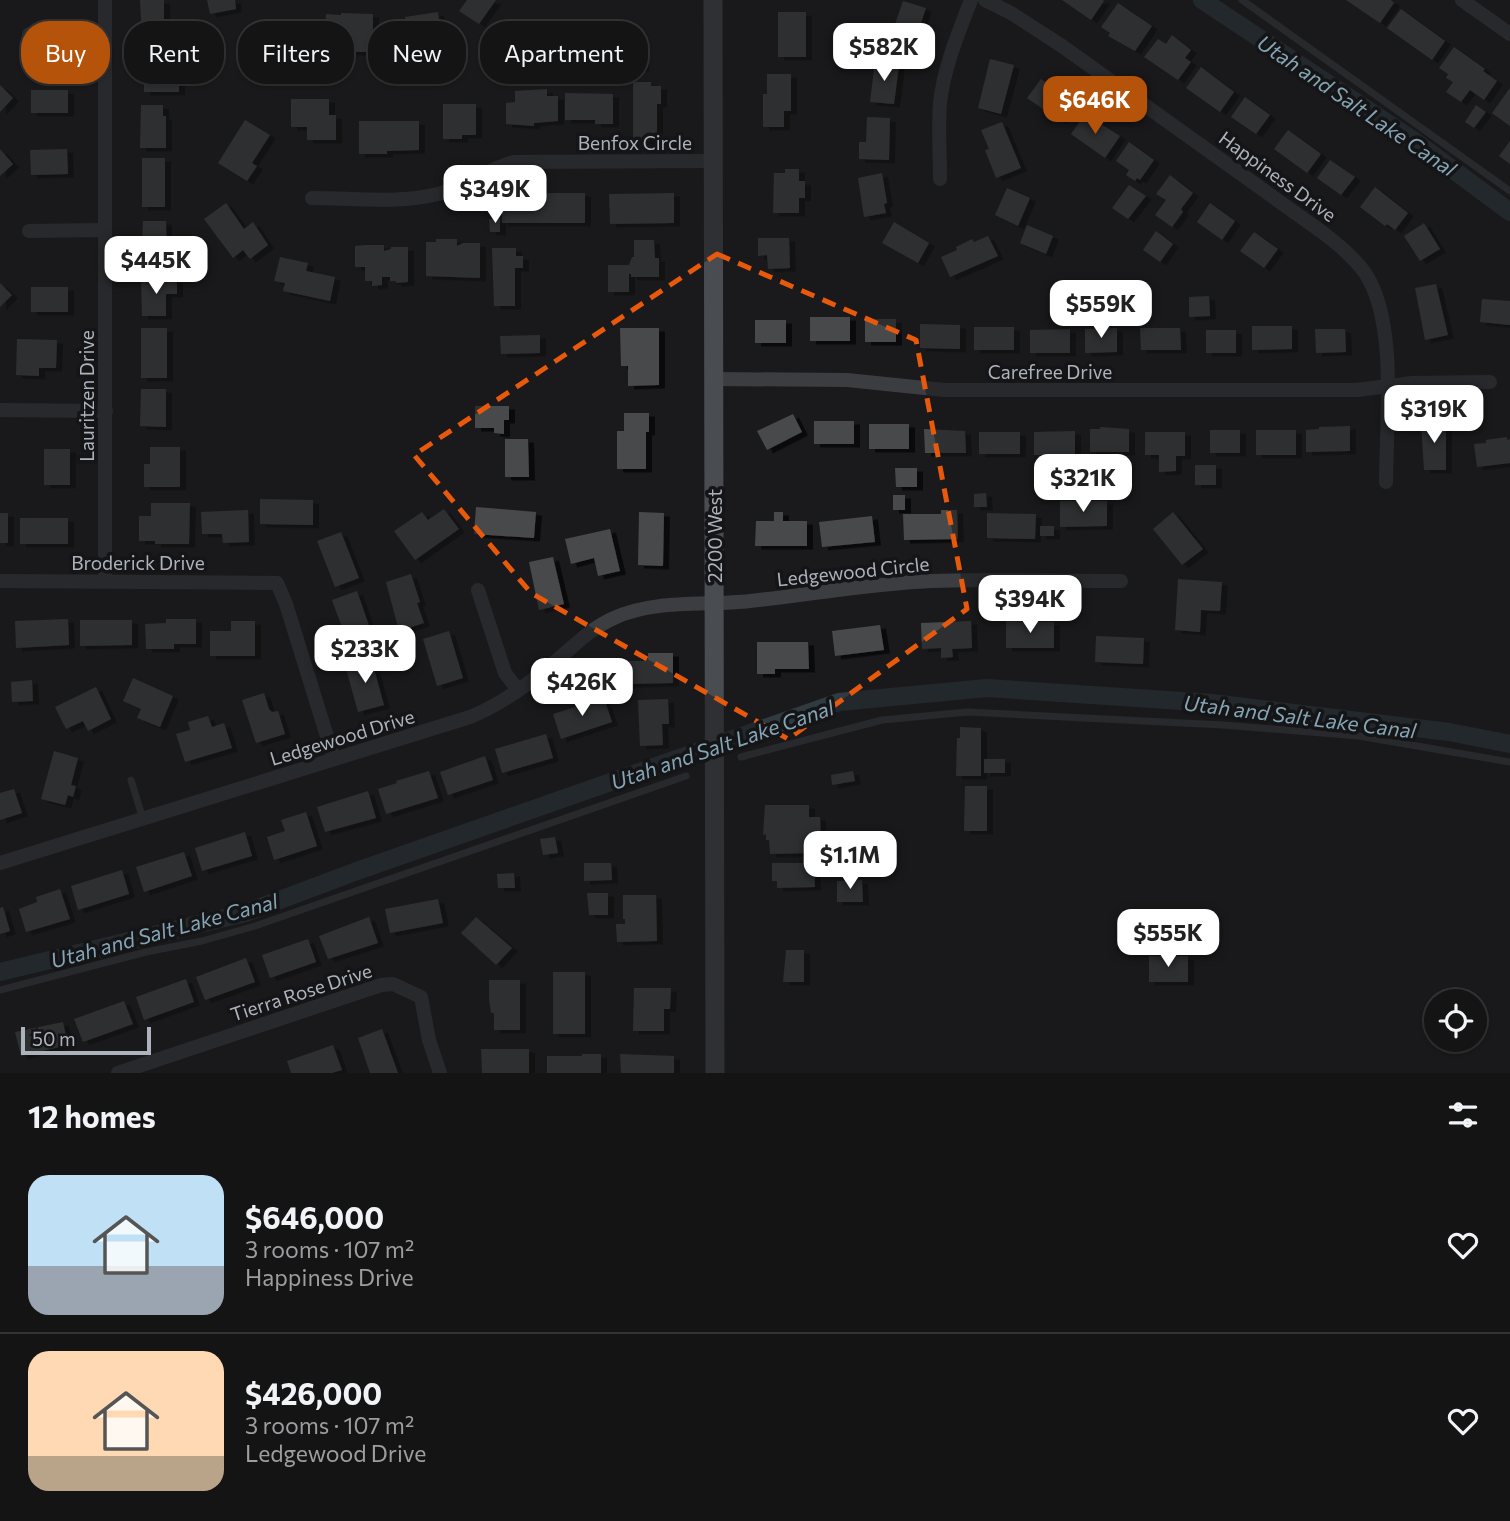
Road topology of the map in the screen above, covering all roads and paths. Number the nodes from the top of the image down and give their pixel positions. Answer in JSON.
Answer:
{"nodes":[{"id":1,"x":105,"y":0,"type":"edge"},
{"id":2,"x":713,"y":0,"type":"edge"},
{"id":3,"x":971,"y":0,"type":"edge"},
{"id":4,"x":985,"y":0,"type":"edge"},
{"id":5,"x":1242,"y":0,"type":"edge"},
{"id":6,"x":1461,"y":0,"type":"edge"},
{"id":7,"x":105,"y":21,"type":"edge"},
{"id":8,"x":1510,"y":34,"type":"edge"},
{"id":9,"x":105,"y":84,"type":"edge"},
{"id":10,"x":713,"y":161,"type":"junction"},
{"id":11,"x":940,"y":179,"type":"dead end"},
{"id":12,"x":1510,"y":191,"type":"edge"},
{"id":13,"x":312,"y":198,"type":"dead end"},
{"id":14,"x":105,"y":230,"type":"junction"},
{"id":15,"x":29,"y":231,"type":"dead end"},
{"id":16,"x":714,"y":379,"type":"junction"},
{"id":17,"x":1490,"y":382,"type":"dead end"},
{"id":18,"x":1387,"y":387,"type":"junction"},
{"id":19,"x":0,"y":410,"type":"edge"},
{"id":20,"x":106,"y":411,"type":"junction"},
{"id":21,"x":1386,"y":482,"type":"dead end"},
{"id":22,"x":0,"y":581,"type":"edge"},
{"id":23,"x":105,"y":581,"type":"junction"},
{"id":24,"x":1121,"y":581,"type":"dead end"},
{"id":25,"x":478,"y":590,"type":"dead end"},
{"id":26,"x":715,"y":603,"type":"junction"},
{"id":27,"x":518,"y":690,"type":"junction"},
{"id":28,"x":741,"y":757,"type":"dead end"},
{"id":29,"x":334,"y":759,"type":"junction"},
{"id":30,"x":1510,"y":762,"type":"edge"},
{"id":31,"x":686,"y":776,"type":"dead end"},
{"id":32,"x":131,"y":780,"type":"dead end"},
{"id":33,"x":143,"y":819,"type":"junction"},
{"id":34,"x":0,"y":863,"type":"edge"},
{"id":35,"x":0,"y":990,"type":"edge"},
{"id":36,"x":118,"y":1073,"type":"edge"},
{"id":37,"x":440,"y":1073,"type":"edge"},
{"id":38,"x":715,"y":1073,"type":"edge"}],
"edges":[{"from":1,"to":7,"type":"street","name":"Lauritzen Drive"},
{"from":2,"to":10,"type":"street","name":"2200 West"},
{"from":3,"to":11,"type":"street"},
{"from":4,"to":18,"type":"street","name":"Happiness Drive"},
{"from":5,"to":12,"type":"lane"},
{"from":6,"to":8,"type":"street"},
{"from":9,"to":14,"type":"street","name":"Lauritzen Drive"},
{"from":10,"to":13,"type":"street","name":"Benfox Circle"},
{"from":10,"to":16,"type":"street","name":"2200 West"},
{"from":14,"to":15,"type":"street"},
{"from":14,"to":20,"type":"street","name":"Lauritzen Drive"},
{"from":16,"to":18,"type":"street","name":"Carefree Drive"},
{"from":16,"to":26,"type":"street","name":"2200 West"},
{"from":17,"to":18,"type":"street","name":"Carefree Drive"},
{"from":18,"to":21,"type":"street","name":"Happiness Drive"},
{"from":19,"to":20,"type":"street"},
{"from":20,"to":23,"type":"street","name":"Lauritzen Drive"},
{"from":22,"to":23,"type":"street","name":"Broderick Drive"},
{"from":23,"to":29,"type":"street","name":"Broderick Drive"},
{"from":24,"to":26,"type":"street","name":"Ledgewood Circle"},
{"from":25,"to":27,"type":"street"},
{"from":26,"to":27,"type":"street","name":"Ledgewood Drive"},
{"from":26,"to":38,"type":"street","name":"2200 West"},
{"from":27,"to":29,"type":"street","name":"Ledgewood Drive"},
{"from":28,"to":30,"type":"lane"},
{"from":29,"to":33,"type":"street","name":"Ledgewood Drive"},
{"from":31,"to":35,"type":"lane"},
{"from":32,"to":33,"type":"lane"},
{"from":33,"to":34,"type":"street","name":"Ledgewood Drive"},
{"from":36,"to":37,"type":"street","name":"Tierra Rose Drive"}]}
